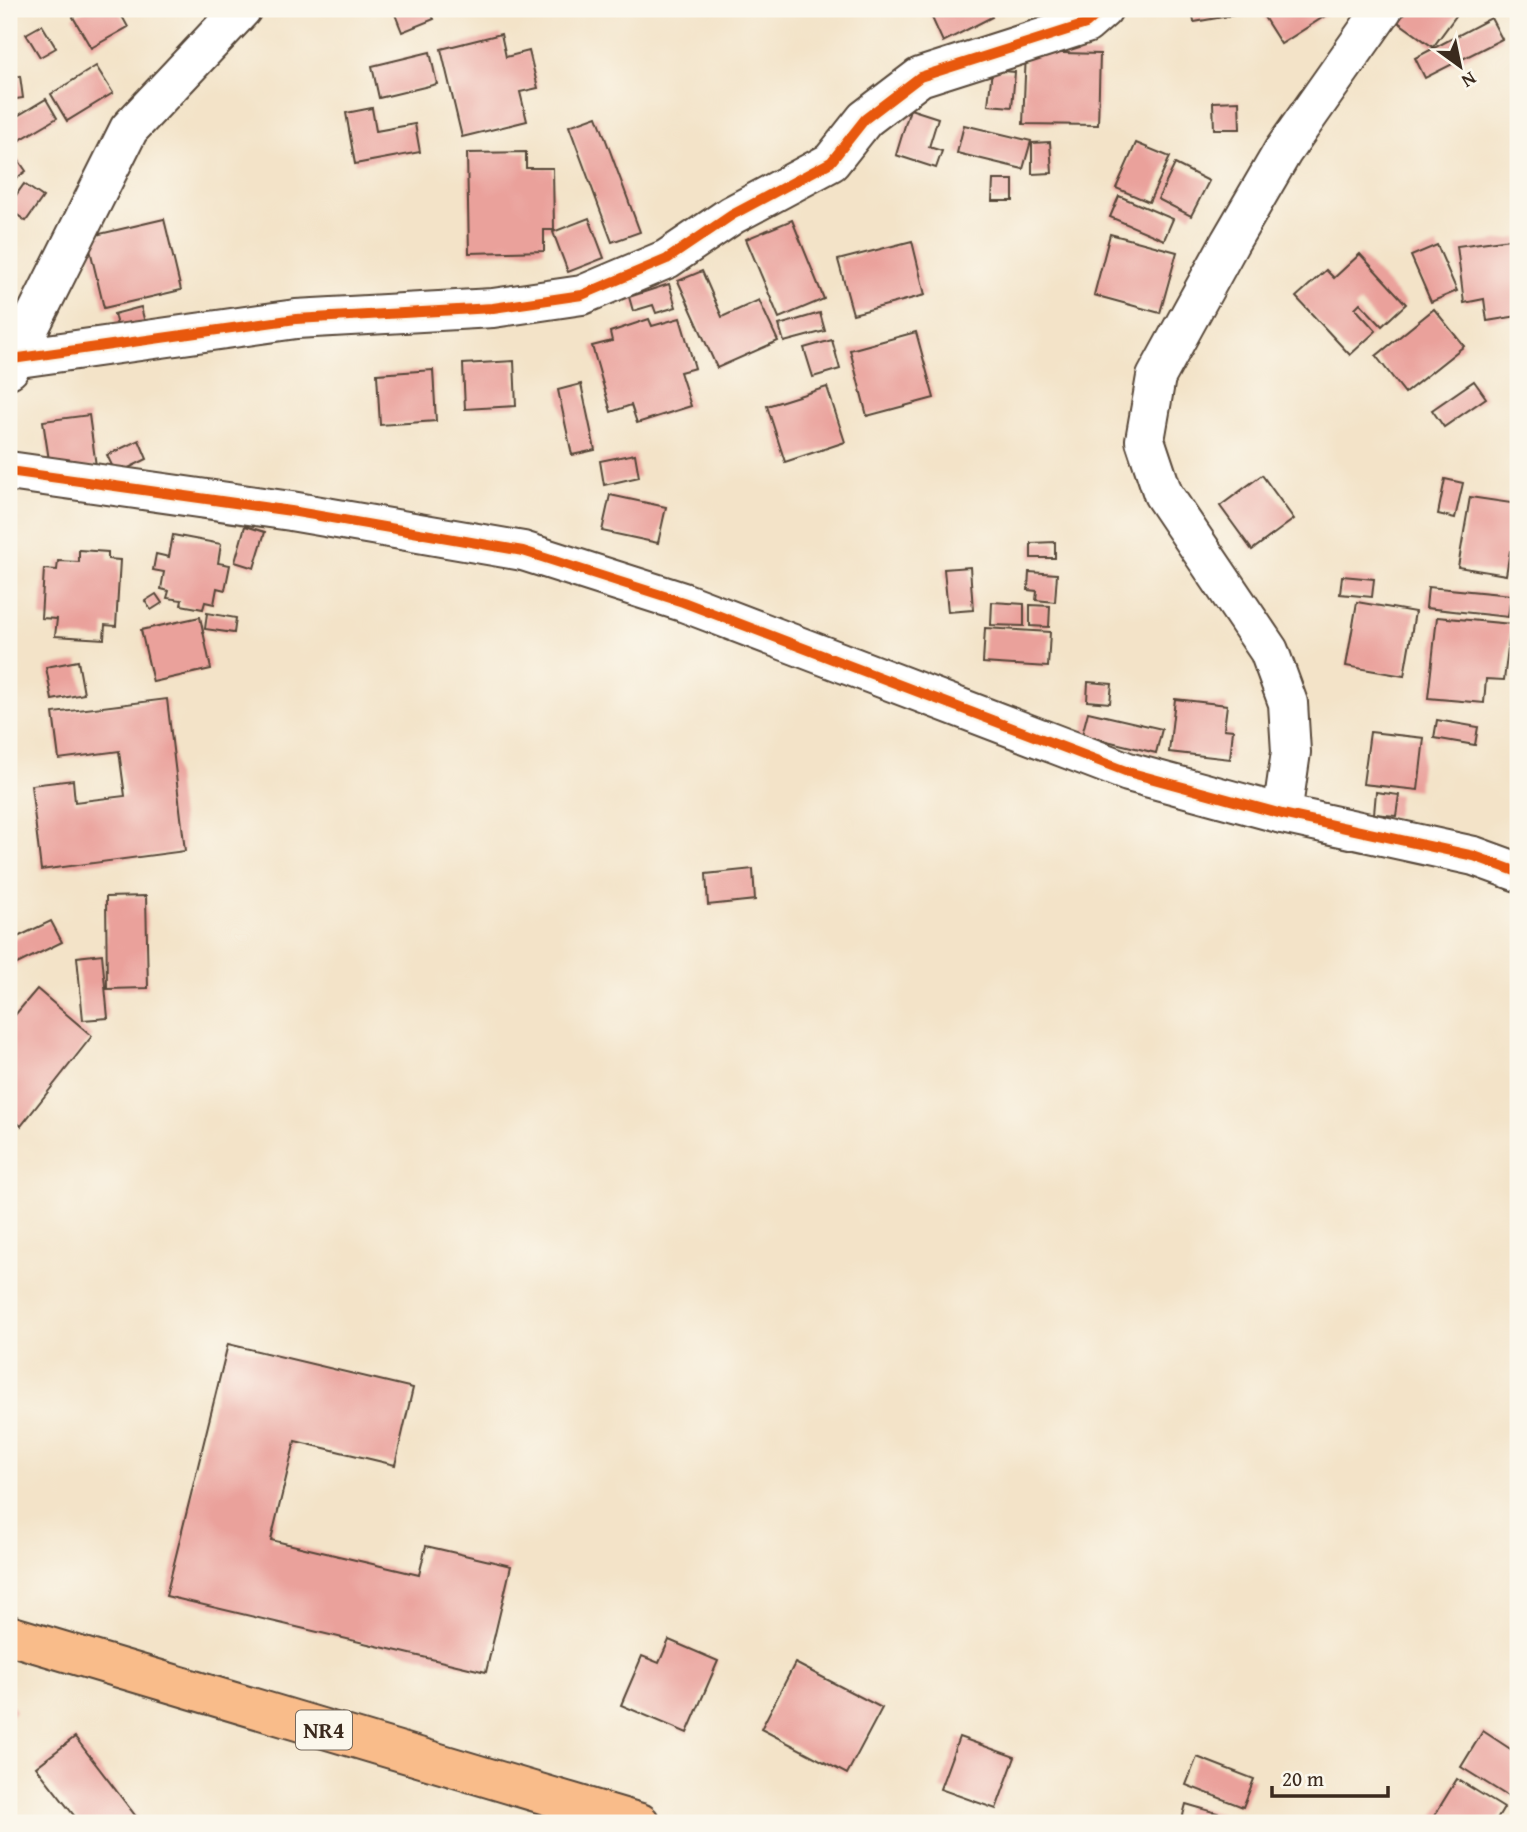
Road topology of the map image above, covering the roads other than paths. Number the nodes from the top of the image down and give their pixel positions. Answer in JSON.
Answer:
{"nodes":[{"id":1,"x":242,"y":9,"type":"edge"},
{"id":2,"x":1103,"y":9,"type":"edge"},
{"id":3,"x":1383,"y":9,"type":"edge"},
{"id":4,"x":10,"y":364,"type":"edge"},
{"id":5,"x":9,"y":471,"type":"edge"},
{"id":6,"x":1282,"y":814,"type":"junction"},
{"id":7,"x":1518,"y":872,"type":"edge"},
{"id":8,"x":9,"y":1636,"type":"edge"},
{"id":9,"x":640,"y":1823,"type":"edge"}],
"edges":[{"from":1,"to":4,"type":"street"},
{"from":2,"to":4,"type":"street"},
{"from":3,"to":6,"type":"street"},
{"from":5,"to":6,"type":"street"},
{"from":6,"to":7,"type":"street"},
{"from":8,"to":9,"type":"highway","number":"NR4"}]}
